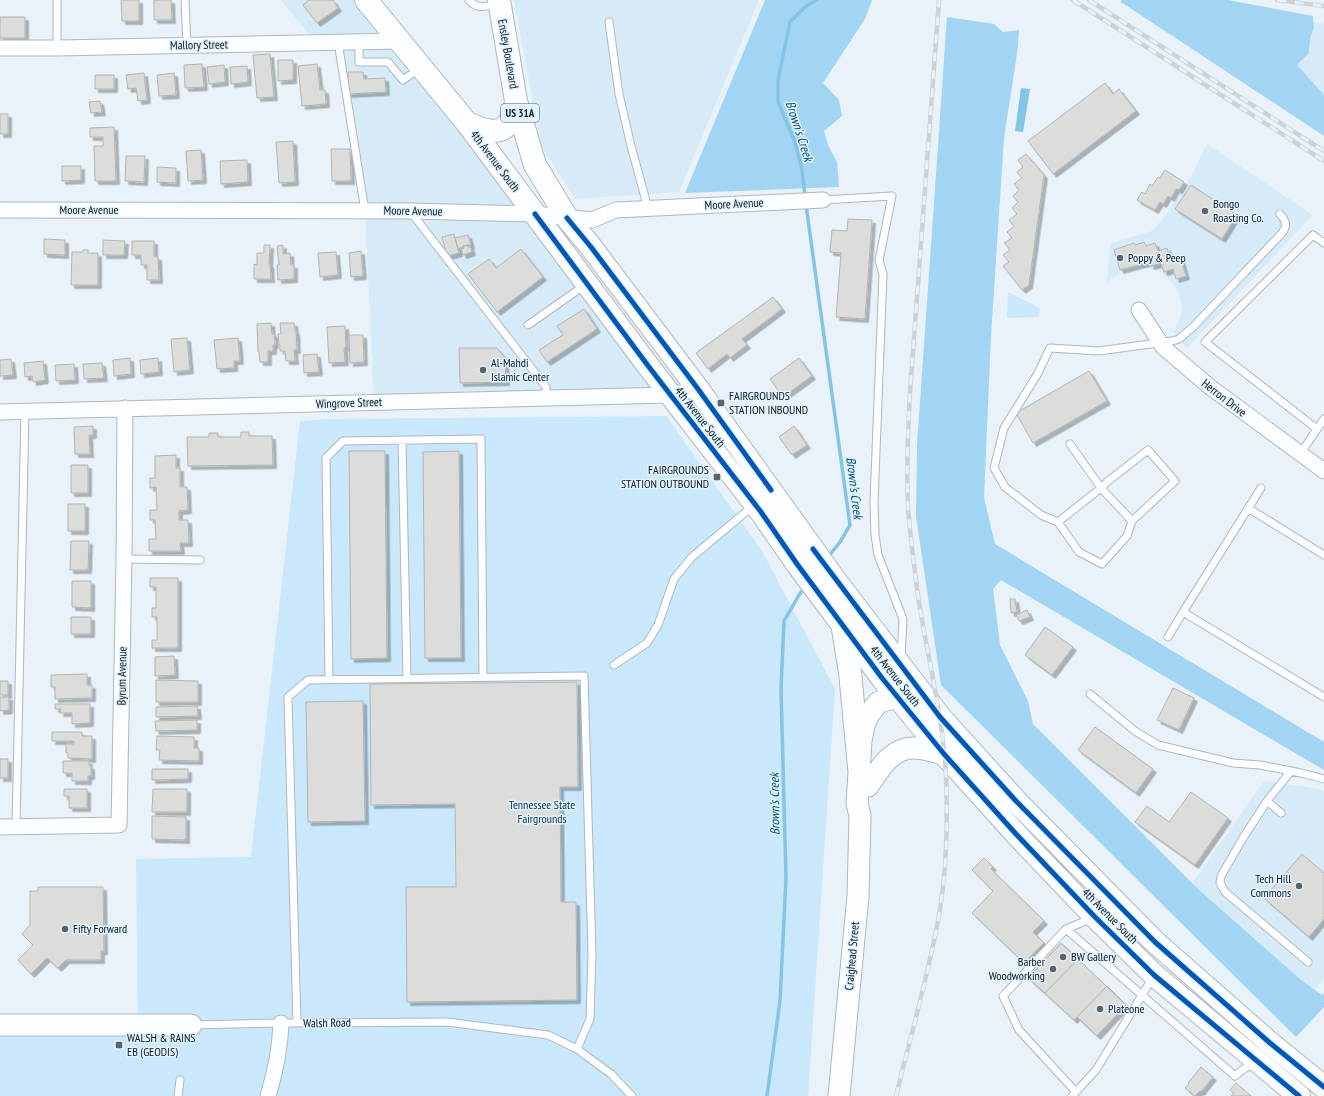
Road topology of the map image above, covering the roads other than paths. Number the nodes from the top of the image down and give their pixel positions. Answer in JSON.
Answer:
{"nodes":[{"id":1,"x":57,"y":0,"type":"edge"},
{"id":2,"x":185,"y":0,"type":"edge"},
{"id":3,"x":366,"y":0,"type":"edge"},
{"id":4,"x":469,"y":0,"type":"edge"},
{"id":5,"x":499,"y":2,"type":"edge"},
{"id":6,"x":609,"y":22,"type":"dead end"},
{"id":7,"x":398,"y":41,"type":"junction"},
{"id":8,"x":338,"y":42,"type":"junction"},
{"id":9,"x":359,"y":42,"type":"junction"},
{"id":10,"x":187,"y":46,"type":"junction"},
{"id":11,"x":0,"y":48,"type":"edge"},
{"id":12,"x":57,"y":48,"type":"junction"},
{"id":13,"x":421,"y":68,"type":"junction"},
{"id":14,"x":516,"y":101,"type":"junction"},
{"id":15,"x":466,"y":123,"type":"junction"},
{"id":16,"x":823,"y":200,"type":"joint"},
{"id":17,"x":644,"y":209,"type":"junction"},
{"id":18,"x":0,"y":210,"type":"edge"},
{"id":19,"x":365,"y":211,"type":"junction"},
{"id":20,"x":410,"y":211,"type":"junction"},
{"id":21,"x":535,"y":214,"type":"junction"},
{"id":22,"x":1280,"y":214,"type":"dead end"},
{"id":23,"x":567,"y":218,"type":"junction"},
{"id":24,"x":1324,"y":242,"type":"edge"},
{"id":25,"x":587,"y":284,"type":"junction"},
{"id":26,"x":1139,"y":310,"type":"dead end"},
{"id":27,"x":528,"y":326,"type":"dead end"},
{"id":28,"x":1159,"y":343,"type":"junction"},
{"id":29,"x":698,"y":389,"type":"junction"},
{"id":30,"x":670,"y":395,"type":"junction"},
{"id":31,"x":546,"y":398,"type":"junction"},
{"id":32,"x":125,"y":408,"type":"junction"},
{"id":33,"x":25,"y":411,"type":"junction"},
{"id":34,"x":0,"y":412,"type":"edge"},
{"id":35,"x":1324,"y":420,"type":"edge"},
{"id":36,"x":1317,"y":429,"type":"junction"},
{"id":37,"x":402,"y":440,"type":"junction"},
{"id":38,"x":1070,"y":444,"type":"dead end"},
{"id":39,"x":1300,"y":454,"type":"junction"},
{"id":40,"x":1324,"y":471,"type":"edge"},
{"id":41,"x":1101,"y":488,"type":"junction"},
{"id":42,"x":1261,"y":488,"type":"dead end"},
{"id":43,"x":763,"y":497,"type":"junction"},
{"id":44,"x":1248,"y":508,"type":"junction"},
{"id":45,"x":1132,"y":520,"type":"junction"},
{"id":46,"x":1058,"y":522,"type":"junction"},
{"id":47,"x":1324,"y":555,"type":"edge"},
{"id":48,"x":124,"y":559,"type":"junction"},
{"id":49,"x":200,"y":560,"type":"dead end"},
{"id":50,"x":1183,"y":612,"type":"junction"},
{"id":51,"x":842,"y":624,"type":"junction"},
{"id":52,"x":1168,"y":637,"type":"dead end"},
{"id":53,"x":614,"y":666,"type":"dead end"},
{"id":54,"x":906,"y":672,"type":"junction"},
{"id":55,"x":483,"y":677,"type":"junction"},
{"id":56,"x":407,"y":678,"type":"junction"},
{"id":57,"x":329,"y":679,"type":"junction"},
{"id":58,"x":1090,"y":694,"type":"dead end"},
{"id":59,"x":893,"y":697,"type":"junction"},
{"id":60,"x":1324,"y":697,"type":"edge"},
{"id":61,"x":944,"y":754,"type":"junction"},
{"id":62,"x":859,"y":766,"type":"junction"},
{"id":63,"x":1291,"y":771,"type":"junction"},
{"id":64,"x":1324,"y":779,"type":"edge"},
{"id":65,"x":868,"y":786,"type":"junction"},
{"id":66,"x":1266,"y":801,"type":"junction"},
{"id":67,"x":1281,"y":813,"type":"dead end"},
{"id":68,"x":860,"y":815,"type":"junction"},
{"id":69,"x":0,"y":827,"type":"edge"},
{"id":70,"x":16,"y":827,"type":"junction"},
{"id":71,"x":1115,"y":901,"type":"junction"},
{"id":72,"x":1095,"y":916,"type":"junction"},
{"id":73,"x":1066,"y":929,"type":"junction"},
{"id":74,"x":1308,"y":962,"type":"dead end"},
{"id":75,"x":1154,"y":975,"type":"junction"},
{"id":76,"x":1142,"y":995,"type":"junction"},
{"id":77,"x":281,"y":1022,"type":"junction"},
{"id":78,"x":297,"y":1023,"type":"junction"},
{"id":79,"x":0,"y":1025,"type":"edge"},
{"id":80,"x":191,"y":1025,"type":"joint"},
{"id":81,"x":577,"y":1049,"type":"junction"},
{"id":82,"x":1264,"y":1052,"type":"junction"},
{"id":83,"x":180,"y":1080,"type":"dead end"},
{"id":84,"x":1324,"y":1087,"type":"edge"},
{"id":85,"x":1074,"y":1094,"type":"edge"},
{"id":86,"x":178,"y":1096,"type":"edge"},
{"id":87,"x":268,"y":1096,"type":"edge"},
{"id":88,"x":632,"y":1096,"type":"edge"},
{"id":89,"x":839,"y":1096,"type":"edge"},
{"id":90,"x":1299,"y":1096,"type":"edge"}],
"edges":[{"from":1,"to":12,"type":"lane"},
{"from":2,"to":10,"type":"lane"},
{"from":3,"to":7,"type":"main road","name":"4th Avenue South","number":"US 31A"},
{"from":4,"to":5,"type":"lane"},
{"from":5,"to":14,"type":"main road","name":"Ensley Boulevard","number":"US 31A"},
{"from":6,"to":17,"type":"lane"},
{"from":7,"to":9,"type":"street","name":"Mallory Street"},
{"from":7,"to":13,"type":"main road","name":"4th Avenue South","number":"US 31A"},
{"from":8,"to":9,"type":"street","name":"Mallory Street"},
{"from":8,"to":10,"type":"street","name":"Mallory Street"},
{"from":8,"to":19,"type":"lane"},
{"from":9,"to":13,"type":"lane"},
{"from":10,"to":12,"type":"street","name":"Mallory Street"},
{"from":11,"to":12,"type":"street","name":"Mallory Street"},
{"from":13,"to":15,"type":"main road","name":"4th Avenue South","number":"US 31A"},
{"from":14,"to":15,"type":"main road"},
{"from":14,"to":23,"type":"main road","name":"Ensley Boulevard","number":"US 31A"},
{"from":15,"to":21,"type":"main road","name":"4th Avenue South","number":"US 31A"},
{"from":16,"to":17,"type":"street","name":"Moore Avenue"},
{"from":16,"to":54,"type":"lane"},
{"from":17,"to":23,"type":"street","name":"Moore Avenue"},
{"from":18,"to":19,"type":"street","name":"Moore Avenue"},
{"from":19,"to":20,"type":"street","name":"Moore Avenue"},
{"from":20,"to":21,"type":"street","name":"Moore Avenue"},
{"from":20,"to":31,"type":"lane"},
{"from":21,"to":23,"type":"street","name":"Moore Avenue"},
{"from":21,"to":25,"type":"main road","name":"4th Avenue South","number":"US 31A"},
{"from":22,"to":28,"type":"lane"},
{"from":23,"to":29,"type":"main road","name":"4th Avenue South","number":"US 31A"},
{"from":24,"to":36,"type":"lane"},
{"from":25,"to":27,"type":"lane"},
{"from":25,"to":30,"type":"main road","name":"4th Avenue South","number":"US 31A"},
{"from":26,"to":28,"type":"street","name":"Herron Drive"},
{"from":28,"to":39,"type":"street","name":"Herron Drive"},
{"from":28,"to":46,"type":"lane"},
{"from":29,"to":30,"type":"street","name":"Wingrove Street"},
{"from":29,"to":43,"type":"main road","name":"4th Avenue South","number":"US 31A"},
{"from":30,"to":31,"type":"street","name":"Wingrove Street"},
{"from":30,"to":43,"type":"main road","name":"4th Avenue South","number":"US 31A"},
{"from":31,"to":32,"type":"street","name":"Wingrove Street"},
{"from":32,"to":33,"type":"street","name":"Wingrove Street"},
{"from":32,"to":48,"type":"street","name":"Byrum Avenue"},
{"from":33,"to":34,"type":"street","name":"Wingrove Street"},
{"from":33,"to":70,"type":"lane"},
{"from":35,"to":36,"type":"lane"},
{"from":36,"to":39,"type":"lane"},
{"from":37,"to":55,"type":"lane"},
{"from":37,"to":56,"type":"lane"},
{"from":37,"to":57,"type":"lane"},
{"from":38,"to":41,"type":"lane"},
{"from":39,"to":40,"type":"street","name":"Herron Drive"},
{"from":41,"to":45,"type":"lane"},
{"from":41,"to":45,"type":"lane"},
{"from":41,"to":46,"type":"lane"},
{"from":42,"to":44,"type":"lane"},
{"from":43,"to":51,"type":"main road","name":"4th Avenue South","number":"US 31A"},
{"from":43,"to":53,"type":"lane"},
{"from":43,"to":54,"type":"main road","name":"4th Avenue South","number":"US 31A"},
{"from":44,"to":47,"type":"lane"},
{"from":44,"to":50,"type":"lane"},
{"from":45,"to":46,"type":"lane"},
{"from":48,"to":49,"type":"lane"},
{"from":48,"to":70,"type":"street","name":"Byrum Avenue"},
{"from":50,"to":52,"type":"lane"},
{"from":50,"to":60,"type":"lane"},
{"from":51,"to":59,"type":"main road","name":"4th Avenue South","number":"US 31A"},
{"from":51,"to":62,"type":"main road"},
{"from":54,"to":59,"type":"street","name":"Craighead Street"},
{"from":54,"to":71,"type":"main road","name":"4th Avenue South","number":"US 31A"},
{"from":55,"to":56,"type":"lane"},
{"from":55,"to":81,"type":"lane"},
{"from":56,"to":57,"type":"lane"},
{"from":57,"to":78,"type":"lane"},
{"from":58,"to":63,"type":"lane"},
{"from":59,"to":61,"type":"main road","name":"4th Avenue South","number":"US 31A"},
{"from":59,"to":62,"type":"street","name":"Craighead Street"},
{"from":59,"to":65,"type":"street","name":"Craighead Street"},
{"from":61,"to":65,"type":"street"},
{"from":61,"to":72,"type":"main road","name":"4th Avenue South","number":"US 31A"},
{"from":62,"to":68,"type":"street","name":"Craighead Street"},
{"from":63,"to":64,"type":"lane"},
{"from":63,"to":66,"type":"lane"},
{"from":65,"to":68,"type":"street","name":"Craighead Street"},
{"from":66,"to":67,"type":"lane"},
{"from":66,"to":74,"type":"lane"},
{"from":68,"to":89,"type":"street","name":"Craighead Street"},
{"from":69,"to":70,"type":"street","name":"Byrum Avenue"},
{"from":71,"to":72,"type":"lane"},
{"from":71,"to":82,"type":"main road","name":"4th Avenue South","number":"US 31A"},
{"from":72,"to":73,"type":"lane"},
{"from":72,"to":75,"type":"main road","name":"4th Avenue South","number":"US 31A"},
{"from":73,"to":76,"type":"lane"},
{"from":73,"to":85,"type":"lane"},
{"from":75,"to":76,"type":"lane"},
{"from":75,"to":82,"type":"main road","name":"4th Avenue South","number":"US 31A"},
{"from":76,"to":82,"type":"lane"},
{"from":76,"to":85,"type":"lane"},
{"from":77,"to":78,"type":"lane","name":"Walsh Road"},
{"from":77,"to":80,"type":"lane","name":"Walsh Road"},
{"from":77,"to":87,"type":"street"},
{"from":78,"to":81,"type":"lane","name":"Walsh Road"},
{"from":79,"to":80,"type":"street","name":"Walsh Road"},
{"from":81,"to":88,"type":"lane","name":"Walsh Road"},
{"from":82,"to":84,"type":"main road","name":"4th Avenue South","number":"US 31A"},
{"from":82,"to":90,"type":"main road","name":"4th Avenue South","number":"US 31A"},
{"from":83,"to":86,"type":"lane"}]}
